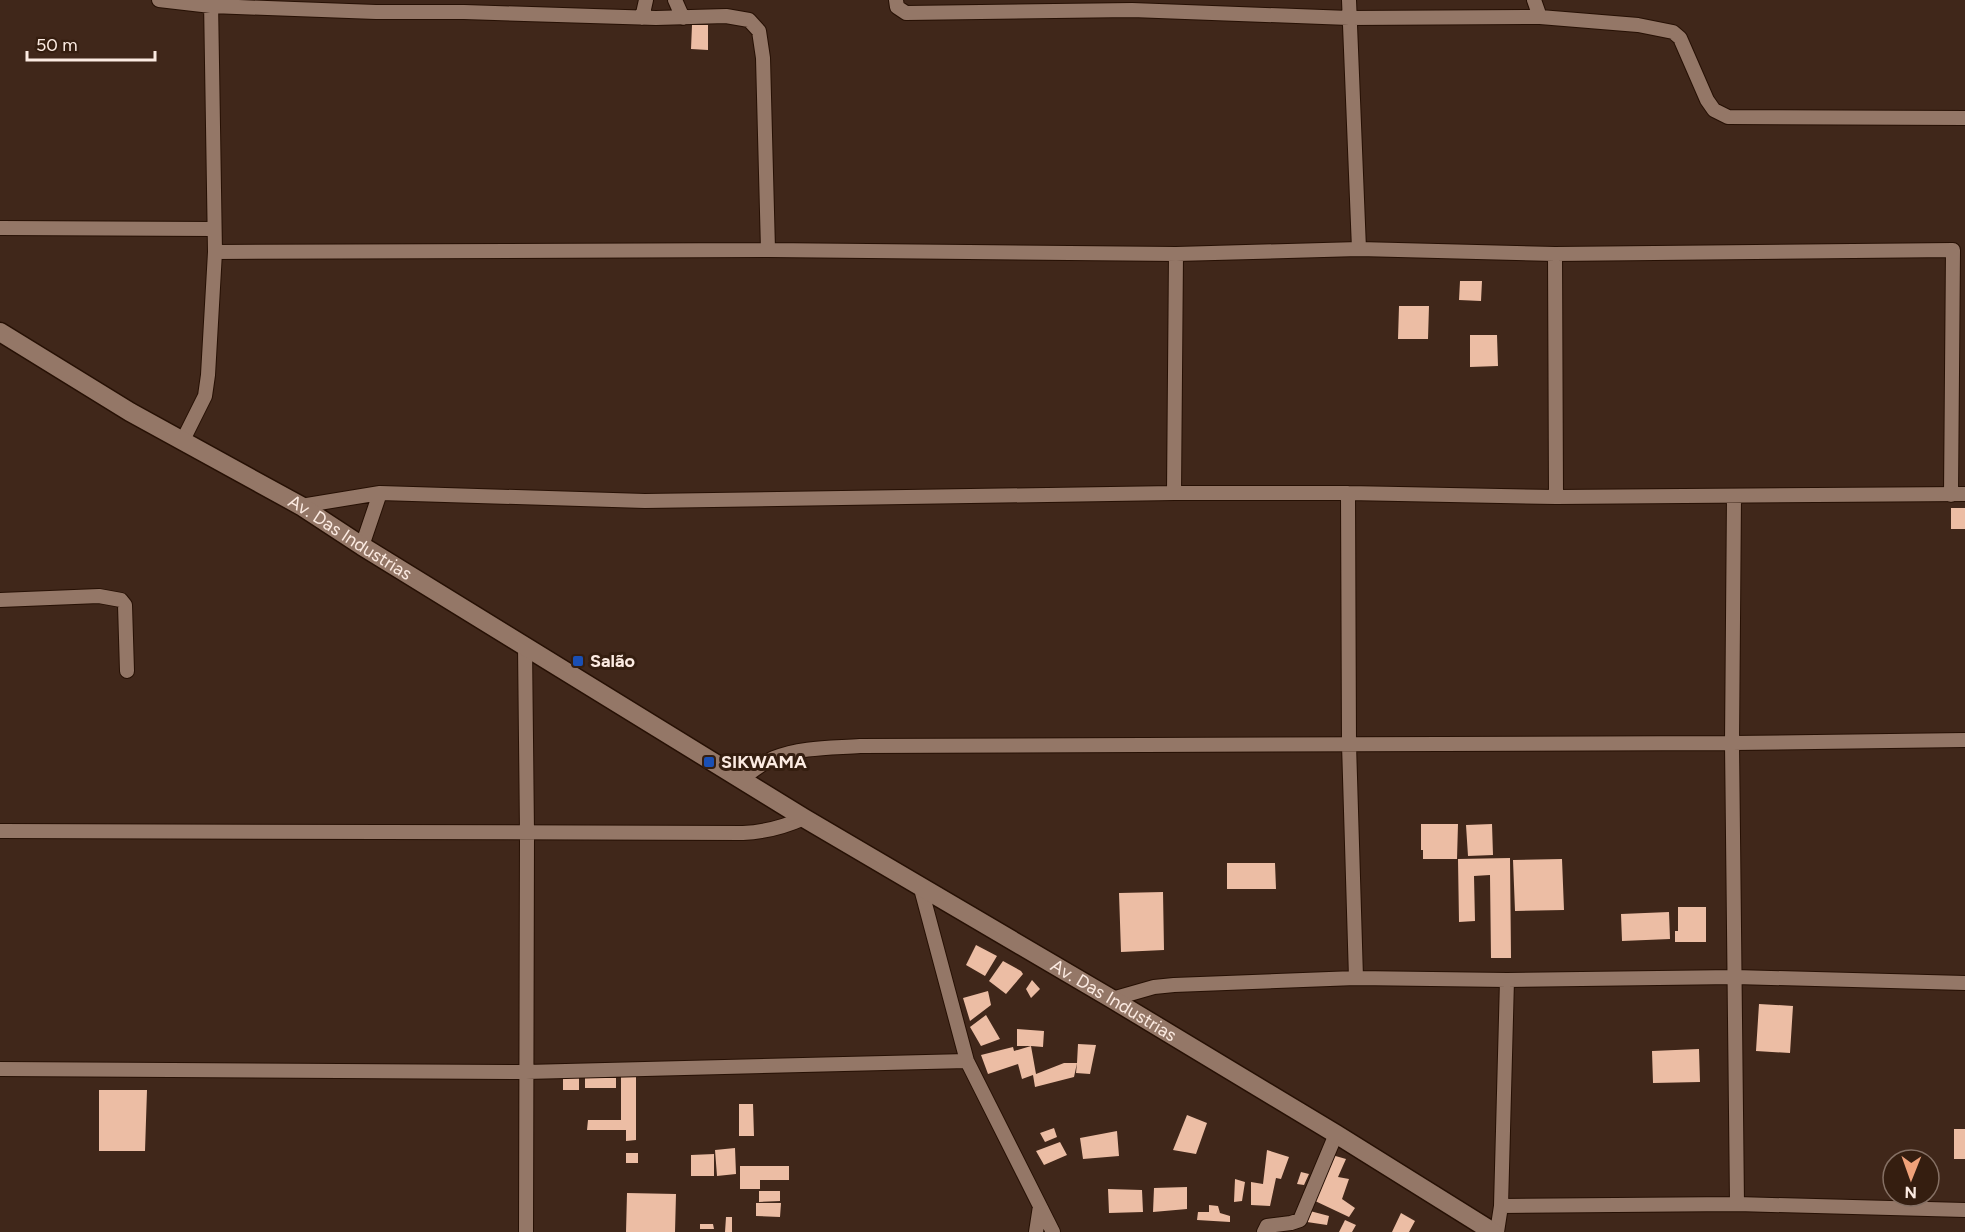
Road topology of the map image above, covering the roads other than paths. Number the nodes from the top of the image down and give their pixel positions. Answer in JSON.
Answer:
{"nodes":[{"id":1,"x":159,"y":0,"type":"edge"},
{"id":2,"x":646,"y":0,"type":"edge"},
{"id":3,"x":675,"y":0,"type":"edge"},
{"id":4,"x":896,"y":0,"type":"edge"},
{"id":5,"x":1349,"y":0,"type":"edge"},
{"id":6,"x":1534,"y":0,"type":"edge"},
{"id":7,"x":211,"y":3,"type":"edge"},
{"id":8,"x":1132,"y":5,"type":"edge"},
{"id":9,"x":1540,"y":17,"type":"junction"},
{"id":10,"x":642,"y":18,"type":"junction"},
{"id":11,"x":683,"y":18,"type":"junction"},
{"id":12,"x":1349,"y":18,"type":"junction"},
{"id":13,"x":1965,"y":118,"type":"edge"},
{"id":14,"x":0,"y":228,"type":"edge"},
{"id":15,"x":214,"y":229,"type":"junction"},
{"id":16,"x":1359,"y":249,"type":"junction"},
{"id":17,"x":768,"y":250,"type":"junction"},
{"id":18,"x":215,"y":252,"type":"junction"},
{"id":19,"x":1176,"y":254,"type":"junction"},
{"id":20,"x":1555,"y":254,"type":"junction"},
{"id":21,"x":0,"y":332,"type":"edge"},
{"id":22,"x":182,"y":442,"type":"junction"},
{"id":23,"x":380,"y":493,"type":"junction"},
{"id":24,"x":1174,"y":493,"type":"junction"},
{"id":25,"x":1348,"y":493,"type":"junction"},
{"id":26,"x":1958,"y":494,"type":"edge"},
{"id":27,"x":1734,"y":496,"type":"junction"},
{"id":28,"x":1556,"y":497,"type":"junction"},
{"id":29,"x":301,"y":506,"type":"junction"},
{"id":30,"x":362,"y":546,"type":"junction"},
{"id":31,"x":0,"y":600,"type":"edge"},
{"id":32,"x":525,"y":646,"type":"junction"},
{"id":33,"x":127,"y":671,"type":"dead end"},
{"id":34,"x":1965,"y":740,"type":"edge"},
{"id":35,"x":1732,"y":743,"type":"junction"},
{"id":36,"x":1348,"y":744,"type":"junction"},
{"id":37,"x":737,"y":775,"type":"junction"},
{"id":38,"x":804,"y":818,"type":"junction"},
{"id":39,"x":0,"y":831,"type":"edge"},
{"id":40,"x":527,"y":833,"type":"junction"},
{"id":41,"x":920,"y":885,"type":"junction"},
{"id":42,"x":1735,"y":976,"type":"junction"},
{"id":43,"x":1356,"y":978,"type":"junction"},
{"id":44,"x":1507,"y":980,"type":"junction"},
{"id":45,"x":1965,"y":983,"type":"edge"},
{"id":46,"x":1112,"y":999,"type":"junction"},
{"id":47,"x":967,"y":1061,"type":"junction"},
{"id":48,"x":0,"y":1069,"type":"edge"},
{"id":49,"x":526,"y":1072,"type":"junction"},
{"id":50,"x":1336,"y":1134,"type":"junction"},
{"id":51,"x":1737,"y":1203,"type":"junction"},
{"id":52,"x":1040,"y":1206,"type":"junction"},
{"id":53,"x":1501,"y":1206,"type":"junction"},
{"id":54,"x":1965,"y":1210,"type":"edge"},
{"id":55,"x":526,"y":1232,"type":"edge"},
{"id":56,"x":1036,"y":1232,"type":"edge"},
{"id":57,"x":1053,"y":1232,"type":"edge"},
{"id":58,"x":1264,"y":1232,"type":"edge"},
{"id":59,"x":1495,"y":1232,"type":"edge"}],
"edges":[{"from":1,"to":7,"type":"street"},
{"from":2,"to":10,"type":"street"},
{"from":3,"to":11,"type":"street"},
{"from":4,"to":8,"type":"street"},
{"from":5,"to":12,"type":"street"},
{"from":6,"to":9,"type":"street"},
{"from":7,"to":10,"type":"street"},
{"from":7,"to":15,"type":"street"},
{"from":8,"to":12,"type":"street"},
{"from":9,"to":12,"type":"street"},
{"from":9,"to":13,"type":"street"},
{"from":10,"to":11,"type":"street"},
{"from":11,"to":17,"type":"street"},
{"from":12,"to":16,"type":"street"},
{"from":14,"to":15,"type":"street"},
{"from":15,"to":18,"type":"street"},
{"from":16,"to":19,"type":"street"},
{"from":16,"to":20,"type":"street"},
{"from":17,"to":18,"type":"street"},
{"from":17,"to":19,"type":"street"},
{"from":18,"to":22,"type":"street"},
{"from":19,"to":24,"type":"street"},
{"from":20,"to":26,"type":"street"},
{"from":20,"to":28,"type":"street"},
{"from":21,"to":22,"type":"main road","name":"Av. Das Industrias"},
{"from":22,"to":29,"type":"main road","name":"Av. Das Industrias"},
{"from":23,"to":24,"type":"street"},
{"from":23,"to":29,"type":"street"},
{"from":23,"to":30,"type":"street"},
{"from":24,"to":25,"type":"street"},
{"from":25,"to":28,"type":"street"},
{"from":25,"to":36,"type":"street"},
{"from":26,"to":27,"type":"street"},
{"from":27,"to":28,"type":"street"},
{"from":27,"to":35,"type":"street"},
{"from":29,"to":30,"type":"main road","name":"Av. Das Industrias"},
{"from":30,"to":32,"type":"main road","name":"Av. Das Industrias"},
{"from":31,"to":33,"type":"street"},
{"from":32,"to":37,"type":"main road","name":"Av. Das Industrias"},
{"from":32,"to":40,"type":"street"},
{"from":34,"to":35,"type":"street"},
{"from":35,"to":36,"type":"street"},
{"from":35,"to":42,"type":"street"},
{"from":36,"to":37,"type":"street"},
{"from":36,"to":43,"type":"street"},
{"from":37,"to":38,"type":"main road","name":"Av. Das Industrias"},
{"from":38,"to":40,"type":"street"},
{"from":38,"to":41,"type":"main road","name":"Av. Das Industrias"},
{"from":39,"to":40,"type":"street"},
{"from":40,"to":49,"type":"street"},
{"from":41,"to":46,"type":"main road","name":"Av. Das Industrias"},
{"from":41,"to":47,"type":"street"},
{"from":42,"to":44,"type":"street"},
{"from":42,"to":45,"type":"street"},
{"from":42,"to":51,"type":"street"},
{"from":43,"to":44,"type":"street"},
{"from":43,"to":46,"type":"street"},
{"from":44,"to":53,"type":"street"},
{"from":46,"to":50,"type":"main road","name":"Av. Das Industrias"},
{"from":47,"to":49,"type":"street"},
{"from":47,"to":52,"type":"street"},
{"from":48,"to":49,"type":"street"},
{"from":49,"to":55,"type":"street"},
{"from":50,"to":58,"type":"street"},
{"from":50,"to":59,"type":"main road","name":"Av. Das Industrias"},
{"from":51,"to":53,"type":"street"},
{"from":51,"to":54,"type":"street"},
{"from":52,"to":56,"type":"street"},
{"from":52,"to":57,"type":"street"},
{"from":53,"to":59,"type":"street"}]}
